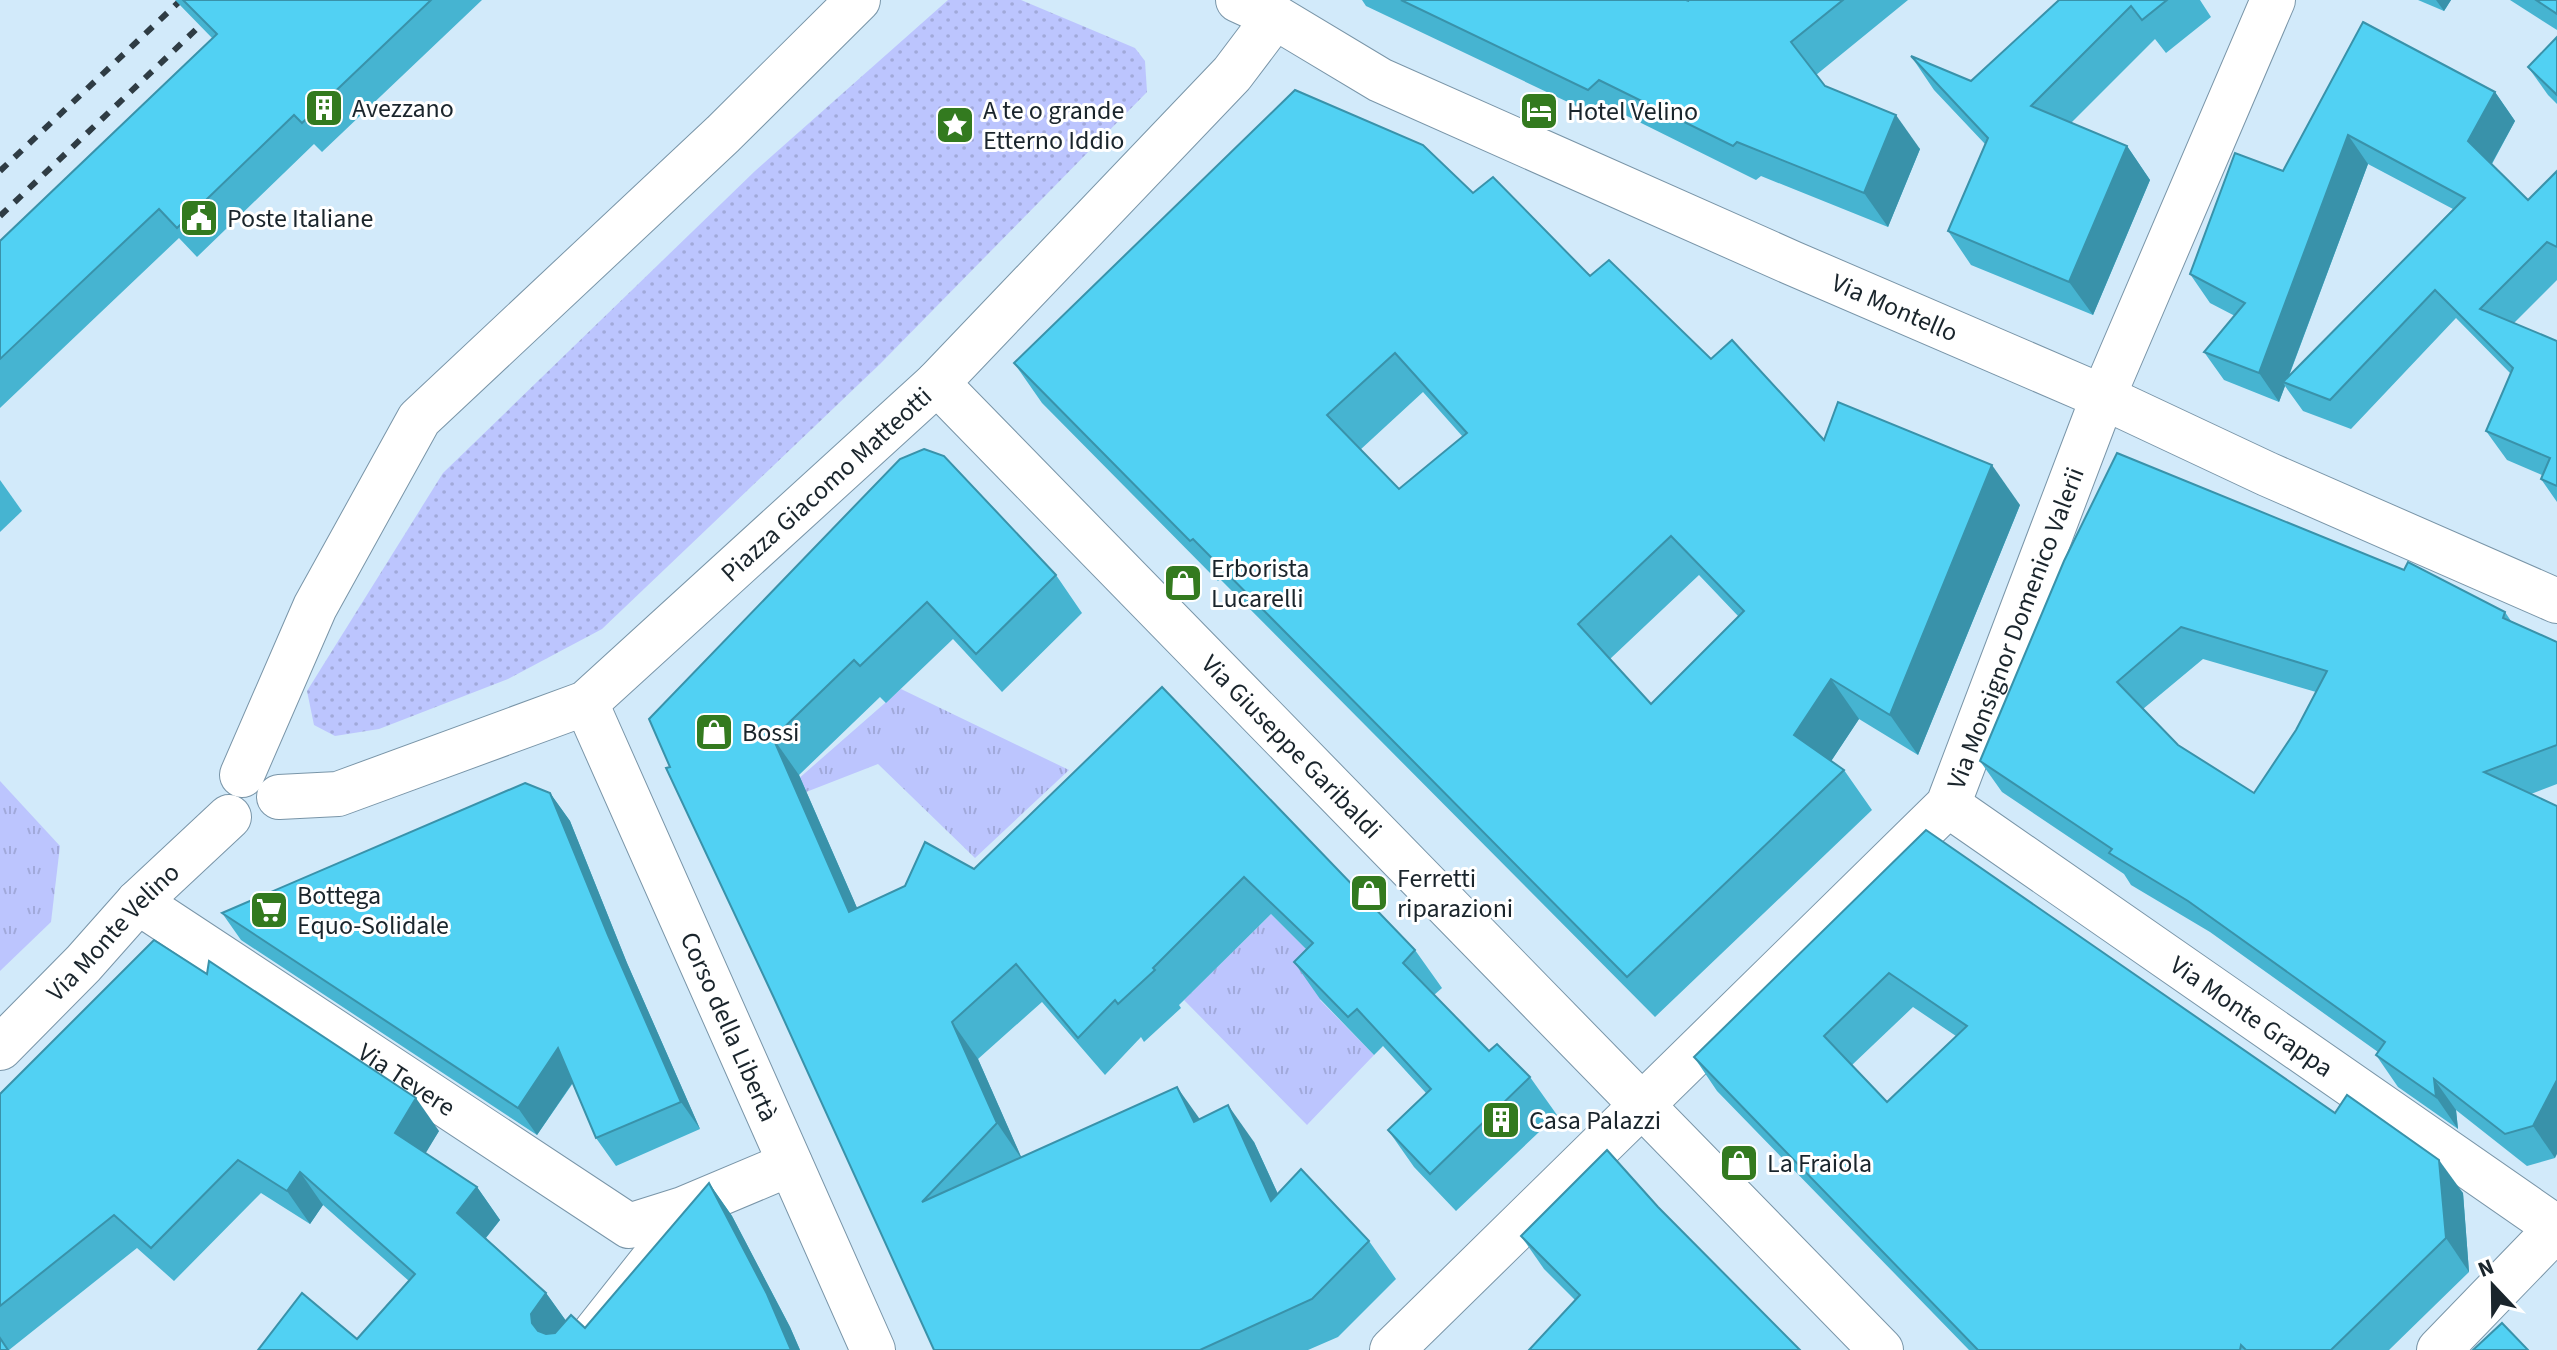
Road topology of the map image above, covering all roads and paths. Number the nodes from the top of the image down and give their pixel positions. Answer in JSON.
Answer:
{"nodes":[{"id":1,"x":858,"y":0,"type":"edge"},
{"id":2,"x":2273,"y":0,"type":"edge"},
{"id":3,"x":1265,"y":6,"type":"edge"},
{"id":4,"x":937,"y":383,"type":"junction"},
{"id":5,"x":2103,"y":397,"type":"junction"},
{"id":6,"x":2557,"y":601,"type":"edge"},
{"id":7,"x":586,"y":703,"type":"junction"},
{"id":8,"x":242,"y":775,"type":"junction"},
{"id":9,"x":279,"y":797,"type":"junction"},
{"id":10,"x":1948,"y":805,"type":"junction"},
{"id":11,"x":229,"y":817,"type":"junction"},
{"id":12,"x":138,"y":902,"type":"junction"},
{"id":13,"x":0,"y":1048,"type":"edge"},
{"id":14,"x":1644,"y":1105,"type":"junction"},
{"id":15,"x":790,"y":1164,"type":"junction"},
{"id":16,"x":683,"y":1209,"type":"junction"},
{"id":17,"x":2557,"y":1228,"type":"edge"},
{"id":18,"x":571,"y":1350,"type":"edge"},
{"id":19,"x":873,"y":1350,"type":"edge"},
{"id":20,"x":1392,"y":1350,"type":"edge"},
{"id":21,"x":1881,"y":1350,"type":"edge"},
{"id":22,"x":2439,"y":1350,"type":"edge"}],
"edges":[{"from":1,"to":8,"type":"street"},
{"from":2,"to":5,"type":"street","name":"Via Monsignor Domenico Valerii"},
{"from":3,"to":4,"type":"street","name":"Piazza Giacomo Matteotti"},
{"from":3,"to":5,"type":"street","name":"Via Montello"},
{"from":4,"to":7,"type":"street","name":"Piazza Giacomo Matteotti"},
{"from":4,"to":14,"type":"street","name":"Via Giuseppe Garibaldi"},
{"from":5,"to":6,"type":"street","name":"Via Montello"},
{"from":5,"to":10,"type":"street","name":"Via Monsignor Domenico Valerii"},
{"from":7,"to":9,"type":"street","name":"Piazza Giacomo Matteotti"},
{"from":7,"to":15,"type":"street","name":"Corso della Libertà"},
{"from":8,"to":9,"type":"street"},
{"from":8,"to":11,"type":"street"},
{"from":9,"to":11,"type":"street"},
{"from":10,"to":14,"type":"street","name":"Via Monsignor Domenico Valerii"},
{"from":10,"to":17,"type":"street","name":"Via Monte Grappa"},
{"from":11,"to":12,"type":"street","name":"Via Monte Velino"},
{"from":12,"to":13,"type":"street","name":"Via Monte Velino"},
{"from":12,"to":16,"type":"street","name":"Via Tevere"},
{"from":14,"to":20,"type":"street","name":"Via Monsignor Domenico Valerii"},
{"from":14,"to":21,"type":"street","name":"Via Giuseppe Garibaldi"},
{"from":15,"to":16,"type":"street","name":"Via Tevere"},
{"from":15,"to":19,"type":"street","name":"Corso della Libertà"},
{"from":16,"to":18,"type":"lane","name":"Via Tevere"},
{"from":17,"to":22,"type":"street"}]}
